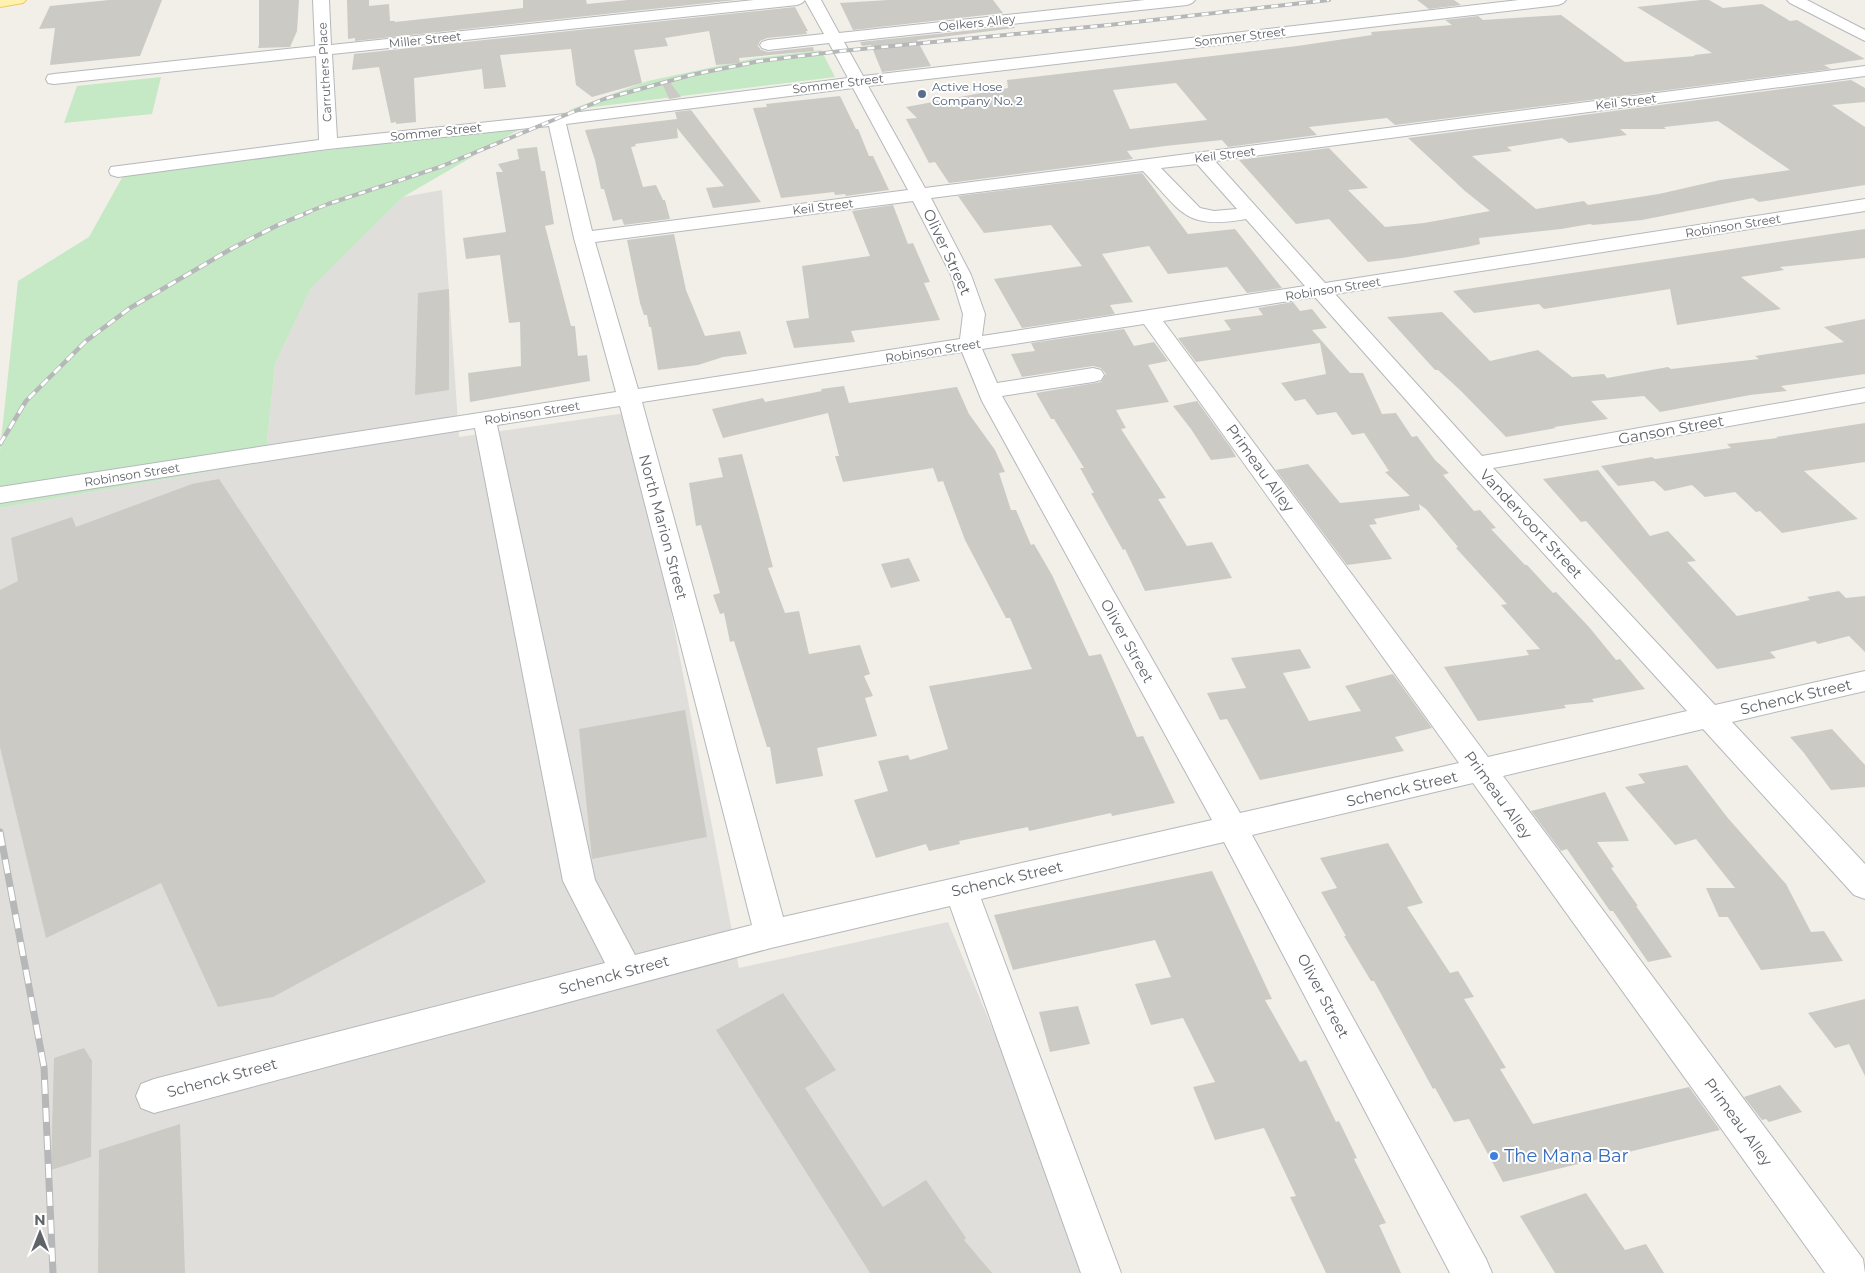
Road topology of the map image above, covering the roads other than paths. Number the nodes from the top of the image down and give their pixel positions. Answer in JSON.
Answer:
{"nodes":[{"id":1,"x":18,"y":0,"type":"edge"},
{"id":2,"x":321,"y":0,"type":"edge"},
{"id":3,"x":797,"y":0,"type":"edge"},
{"id":4,"x":813,"y":0,"type":"edge"},
{"id":5,"x":1187,"y":0,"type":"edge"},
{"id":6,"x":1558,"y":0,"type":"edge"},
{"id":7,"x":1794,"y":0,"type":"edge"},
{"id":8,"x":0,"y":2,"type":"edge"},
{"id":9,"x":1865,"y":36,"type":"edge"},
{"id":10,"x":834,"y":39,"type":"junction"},
{"id":11,"x":768,"y":45,"type":"dead end"},
{"id":12,"x":324,"y":51,"type":"junction"},
{"id":13,"x":1865,"y":71,"type":"edge"},
{"id":14,"x":54,"y":79,"type":"dead end"},
{"id":15,"x":857,"y":82,"type":"junction"},
{"id":16,"x":556,"y":120,"type":"junction"},
{"id":17,"x":328,"y":144,"type":"junction"},
{"id":18,"x":1202,"y":158,"type":"junction"},
{"id":19,"x":1148,"y":165,"type":"junction"},
{"id":20,"x":118,"y":171,"type":"dead end"},
{"id":21,"x":920,"y":195,"type":"junction"},
{"id":22,"x":1865,"y":205,"type":"edge"},
{"id":23,"x":1251,"y":212,"type":"junction"},
{"id":24,"x":584,"y":238,"type":"junction"},
{"id":25,"x":1323,"y":291,"type":"junction"},
{"id":26,"x":1149,"y":316,"type":"junction"},
{"id":27,"x":970,"y":346,"type":"junction"},
{"id":28,"x":1094,"y":375,"type":"dead end"},
{"id":29,"x":988,"y":391,"type":"junction"},
{"id":30,"x":1865,"y":395,"type":"edge"},
{"id":31,"x":629,"y":398,"type":"junction"},
{"id":32,"x":485,"y":420,"type":"junction"},
{"id":33,"x":1476,"y":464,"type":"junction"},
{"id":34,"x":0,"y":495,"type":"edge"},
{"id":35,"x":1865,"y":681,"type":"edge"},
{"id":36,"x":1709,"y":717,"type":"junction"},
{"id":37,"x":1480,"y":771,"type":"junction"},
{"id":38,"x":1232,"y":827,"type":"junction"},
{"id":39,"x":1865,"y":886,"type":"edge"},
{"id":40,"x":961,"y":890,"type":"junction"},
{"id":41,"x":771,"y":934,"type":"junction"},
{"id":42,"x":626,"y":971,"type":"junction"},
{"id":43,"x":154,"y":1096,"type":"dead end"},
{"id":44,"x":1101,"y":1273,"type":"edge"},
{"id":45,"x":1472,"y":1273,"type":"edge"},
{"id":46,"x":1848,"y":1273,"type":"edge"}],
"edges":[{"from":1,"to":8,"type":"main road"},
{"from":2,"to":12,"type":"street","name":"Carruthers Place"},
{"from":3,"to":12,"type":"street","name":"Miller Street"},
{"from":4,"to":10,"type":"street","name":"Oliver Street"},
{"from":5,"to":10,"type":"street","name":"Oelkers Alley"},
{"from":6,"to":15,"type":"street","name":"Sommer Street"},
{"from":7,"to":9,"type":"street"},
{"from":10,"to":11,"type":"street","name":"Oelkers Alley"},
{"from":10,"to":15,"type":"street","name":"Oliver Street"},
{"from":12,"to":14,"type":"street","name":"Miller Street"},
{"from":12,"to":17,"type":"street","name":"Carruthers Place"},
{"from":13,"to":18,"type":"street","name":"Keil Street"},
{"from":15,"to":16,"type":"street","name":"Sommer Street"},
{"from":15,"to":21,"type":"street","name":"Oliver Street"},
{"from":16,"to":17,"type":"street","name":"Sommer Street"},
{"from":16,"to":24,"type":"street","name":"North Marion Street"},
{"from":17,"to":20,"type":"street","name":"Sommer Street"},
{"from":18,"to":19,"type":"street","name":"Keil Street"},
{"from":18,"to":23,"type":"street","name":"Vandervoort Street"},
{"from":19,"to":21,"type":"street","name":"Keil Street"},
{"from":19,"to":23,"type":"street"},
{"from":21,"to":24,"type":"street","name":"Keil Street"},
{"from":21,"to":27,"type":"street","name":"Oliver Street"},
{"from":22,"to":25,"type":"street","name":"Robinson Street"},
{"from":23,"to":25,"type":"street","name":"Vandervoort Street"},
{"from":24,"to":31,"type":"street","name":"North Marion Street"},
{"from":25,"to":26,"type":"street","name":"Robinson Street"},
{"from":25,"to":33,"type":"street","name":"Vandervoort Street"},
{"from":26,"to":27,"type":"street","name":"Robinson Street"},
{"from":26,"to":37,"type":"street","name":"Primeau Alley"},
{"from":27,"to":29,"type":"street","name":"Oliver Street"},
{"from":27,"to":31,"type":"street","name":"Robinson Street"},
{"from":28,"to":29,"type":"street"},
{"from":29,"to":38,"type":"street","name":"Oliver Street"},
{"from":30,"to":33,"type":"street","name":"Ganson Street"},
{"from":31,"to":32,"type":"street","name":"Robinson Street"},
{"from":31,"to":41,"type":"street","name":"North Marion Street"},
{"from":32,"to":34,"type":"street","name":"Robinson Street"},
{"from":32,"to":42,"type":"street"},
{"from":33,"to":36,"type":"street","name":"Vandervoort Street"},
{"from":35,"to":36,"type":"street","name":"Schenck Street"},
{"from":36,"to":37,"type":"street","name":"Schenck Street"},
{"from":36,"to":39,"type":"street","name":"Vandervoort Street"},
{"from":37,"to":38,"type":"street","name":"Schenck Street"},
{"from":37,"to":46,"type":"street","name":"Primeau Alley"},
{"from":38,"to":40,"type":"street","name":"Schenck Street"},
{"from":38,"to":45,"type":"street","name":"Oliver Street"},
{"from":40,"to":41,"type":"street","name":"Schenck Street"},
{"from":40,"to":44,"type":"street"},
{"from":41,"to":42,"type":"street","name":"Schenck Street"},
{"from":42,"to":43,"type":"street","name":"Schenck Street"}]}
